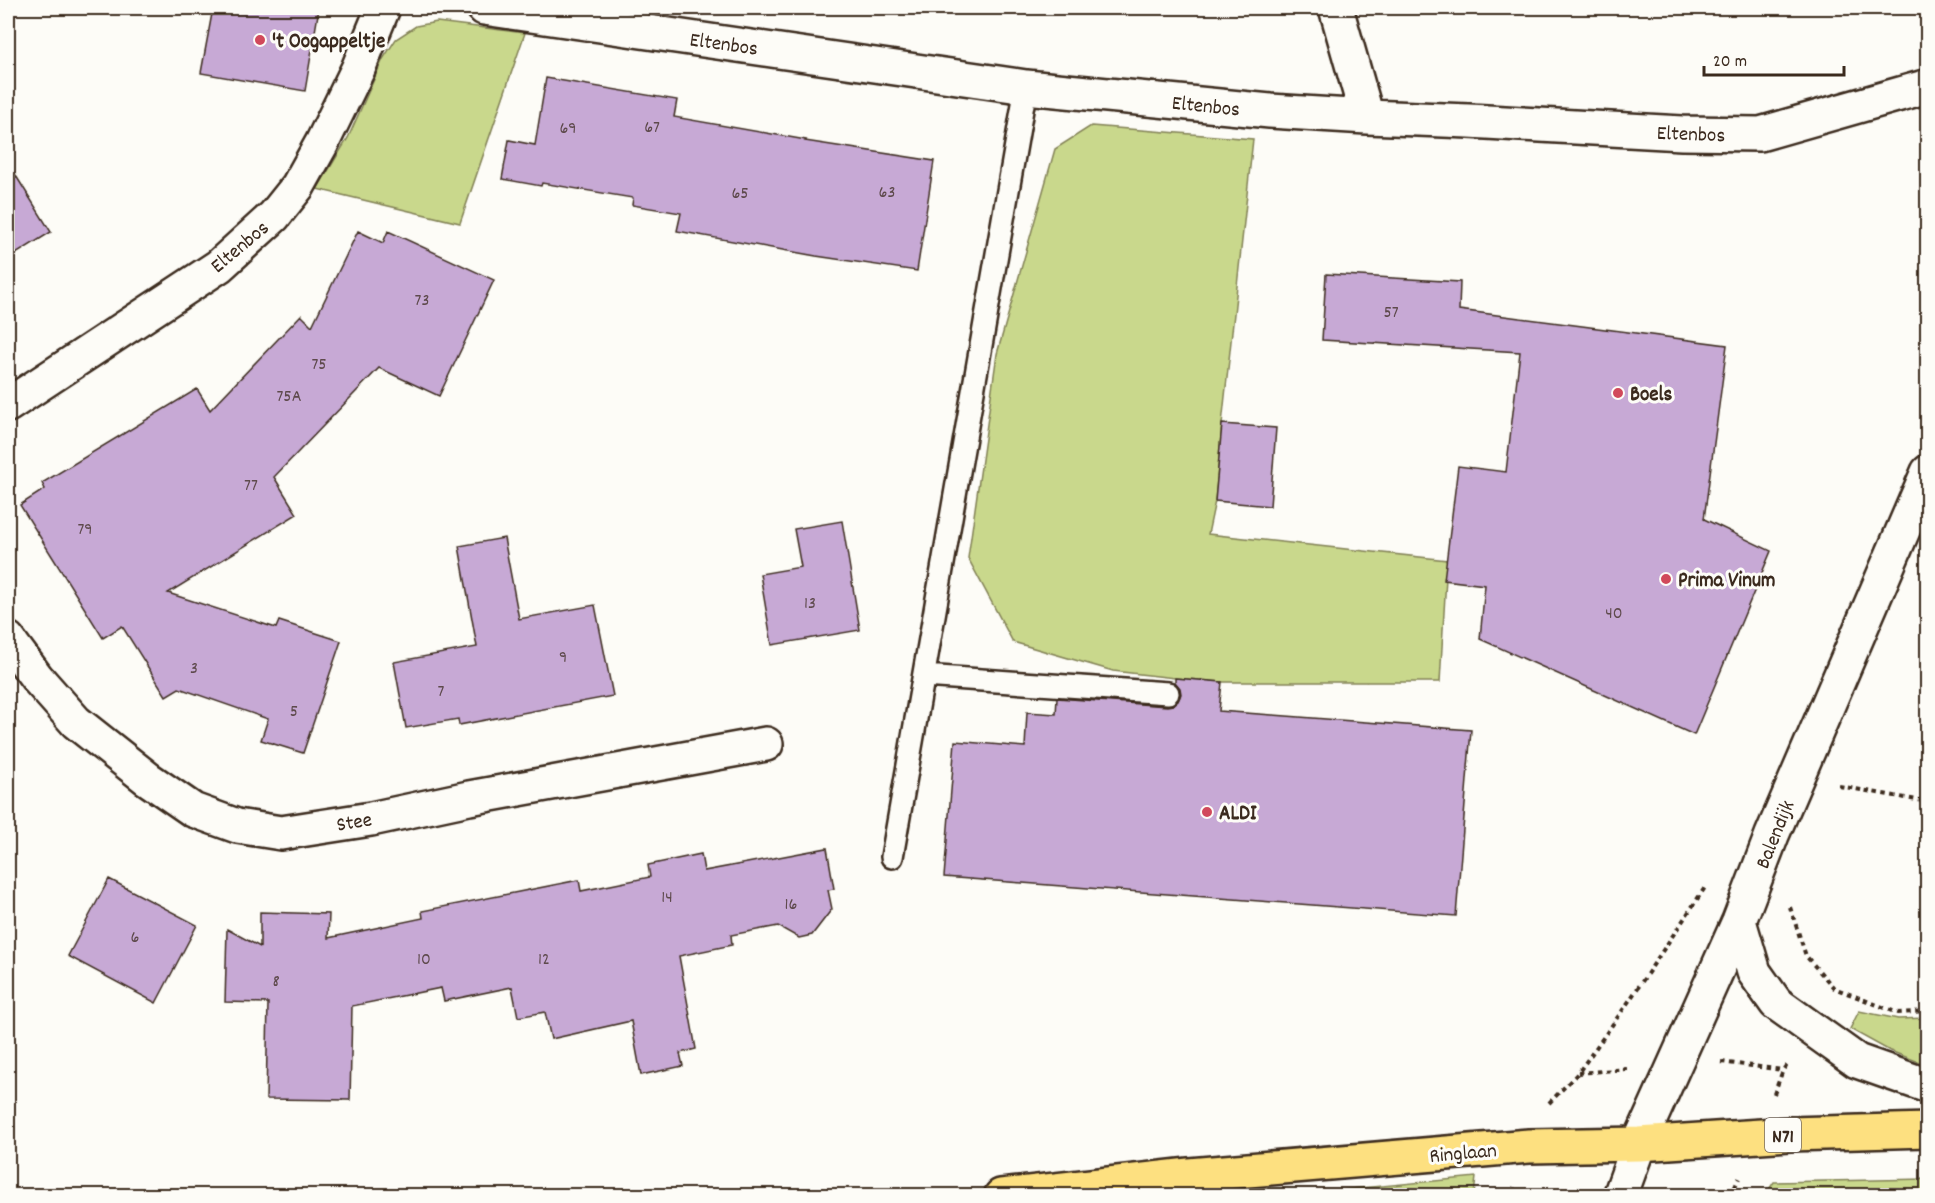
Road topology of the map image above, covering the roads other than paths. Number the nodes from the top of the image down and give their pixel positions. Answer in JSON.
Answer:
{"nodes":[{"id":1,"x":383,"y":8,"type":"edge"},
{"id":2,"x":484,"y":8,"type":"edge"},
{"id":3,"x":1336,"y":8,"type":"edge"},
{"id":4,"x":1928,"y":86,"type":"edge"},
{"id":5,"x":1026,"y":87,"type":"junction"},
{"id":6,"x":1367,"y":117,"type":"junction"},
{"id":7,"x":8,"y":405,"type":"edge"},
{"id":8,"x":1928,"y":472,"type":"edge"},
{"id":9,"x":8,"y":639,"type":"edge"},
{"id":10,"x":924,"y":676,"type":"junction"},
{"id":11,"x":1168,"y":693,"type":"dead end"},
{"id":12,"x":766,"y":744,"type":"dead end"},
{"id":13,"x":892,"y":857,"type":"dead end"},
{"id":14,"x":1739,"y":921,"type":"junction"},
{"id":15,"x":1928,"y":1086,"type":"edge"},
{"id":16,"x":1928,"y":1130,"type":"edge"},
{"id":17,"x":1639,"y":1144,"type":"junction"},
{"id":18,"x":1001,"y":1196,"type":"edge"},
{"id":19,"x":1620,"y":1196,"type":"edge"}],
"edges":[{"from":1,"to":7,"type":"street","name":"Eltenbos"},
{"from":2,"to":5,"type":"street","name":"Eltenbos"},
{"from":3,"to":6,"type":"street"},
{"from":4,"to":6,"type":"street","name":"Eltenbos"},
{"from":5,"to":6,"type":"street","name":"Eltenbos"},
{"from":5,"to":10,"type":"lane"},
{"from":8,"to":14,"type":"street","name":"Balendijk"},
{"from":9,"to":12,"type":"street","name":"Stee"},
{"from":10,"to":11,"type":"lane"},
{"from":10,"to":13,"type":"lane"},
{"from":14,"to":15,"type":"street"},
{"from":14,"to":17,"type":"street","name":"Balendijk"},
{"from":16,"to":17,"type":"highway","name":"Ringlaan","number":"N71"},
{"from":17,"to":18,"type":"highway","name":"Ringlaan","number":"N71"},
{"from":17,"to":19,"type":"street","name":"Balendijk"}]}
